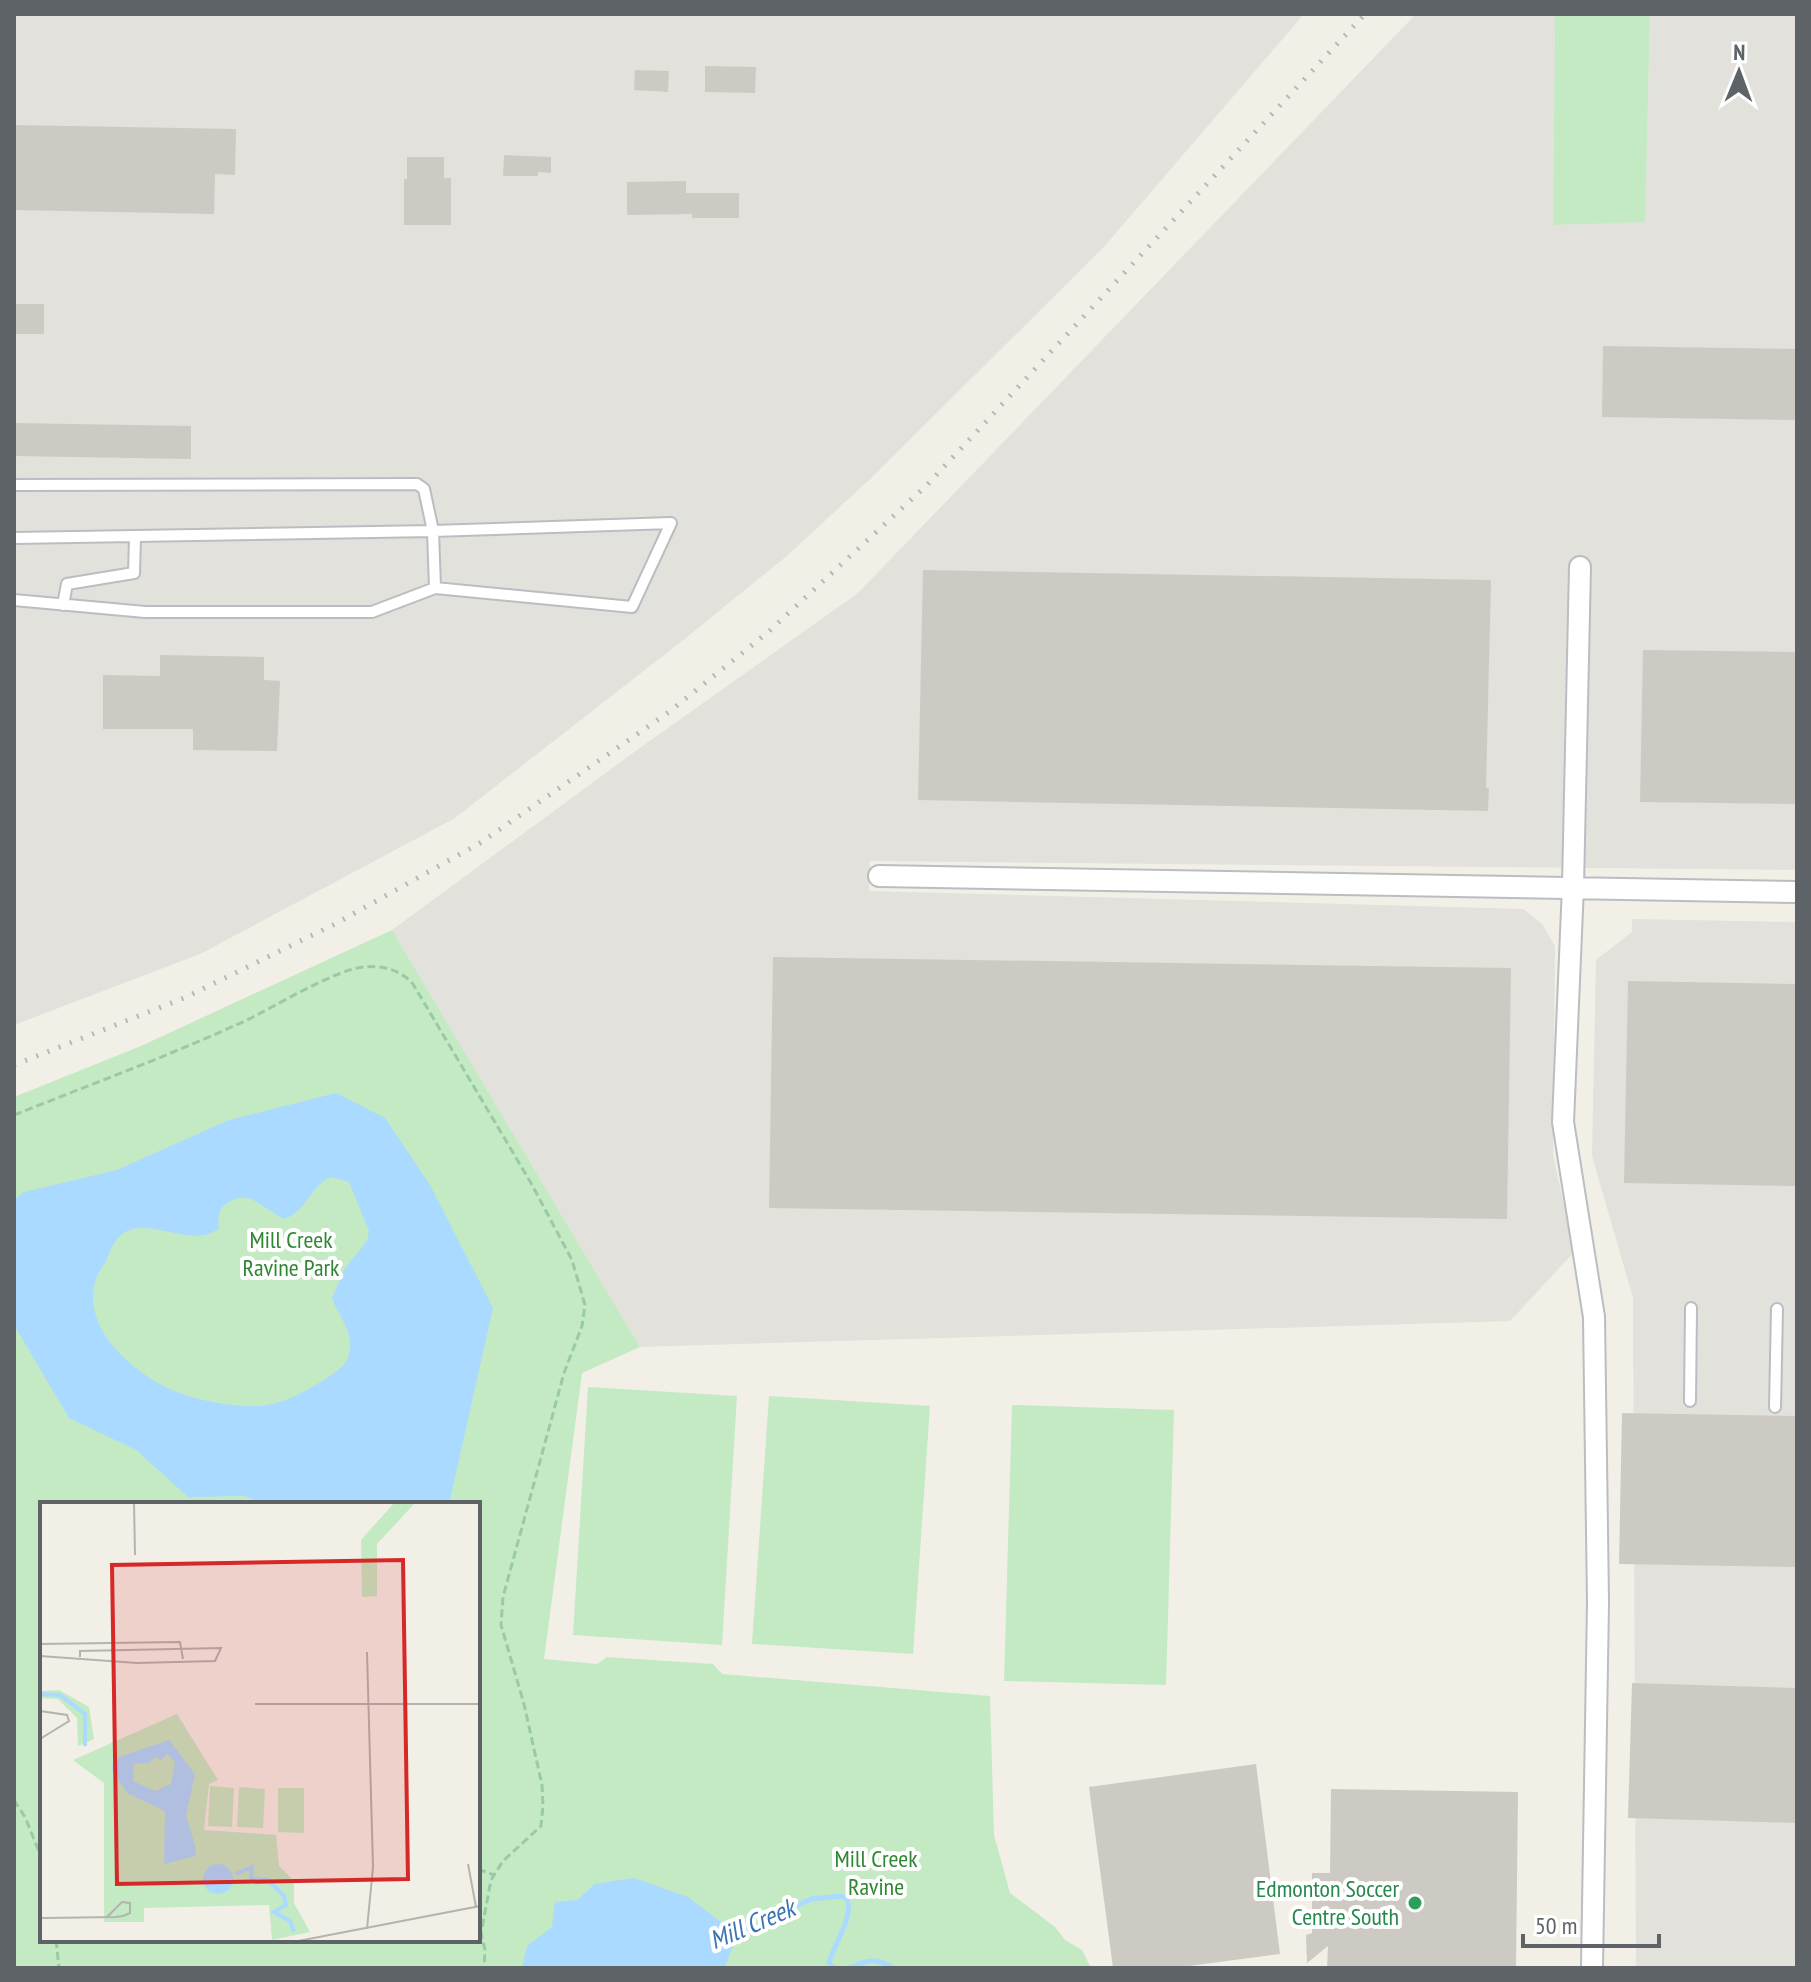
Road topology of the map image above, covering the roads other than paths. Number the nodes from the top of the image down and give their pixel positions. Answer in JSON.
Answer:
{"nodes":[{"id":1,"x":14,"y":485,"type":"edge"},
{"id":2,"x":433,"y":531,"type":"junction"},
{"id":3,"x":135,"y":537,"type":"junction"},
{"id":4,"x":14,"y":538,"type":"edge"},
{"id":5,"x":1580,"y":567,"type":"dead end"},
{"id":6,"x":435,"y":588,"type":"junction"},
{"id":7,"x":14,"y":600,"type":"edge"},
{"id":8,"x":63,"y":605,"type":"junction"},
{"id":9,"x":879,"y":876,"type":"dead end"},
{"id":10,"x":1573,"y":886,"type":"junction"},
{"id":11,"x":1797,"y":892,"type":"edge"},
{"id":12,"x":1691,"y":1308,"type":"dead end"},
{"id":13,"x":1777,"y":1309,"type":"dead end"},
{"id":14,"x":1690,"y":1401,"type":"dead end"},
{"id":15,"x":1775,"y":1407,"type":"dead end"},
{"id":16,"x":1592,"y":1968,"type":"edge"}],
"edges":[{"from":1,"to":2,"type":"lane"},
{"from":2,"to":3,"type":"lane"},
{"from":2,"to":6,"type":"lane"},
{"from":2,"to":6,"type":"lane"},
{"from":3,"to":4,"type":"lane"},
{"from":3,"to":8,"type":"lane"},
{"from":5,"to":10,"type":"street"},
{"from":6,"to":8,"type":"lane"},
{"from":7,"to":8,"type":"lane"},
{"from":9,"to":10,"type":"street"},
{"from":10,"to":11,"type":"street"},
{"from":10,"to":16,"type":"street"},
{"from":12,"to":14,"type":"lane"},
{"from":13,"to":15,"type":"lane"}]}
